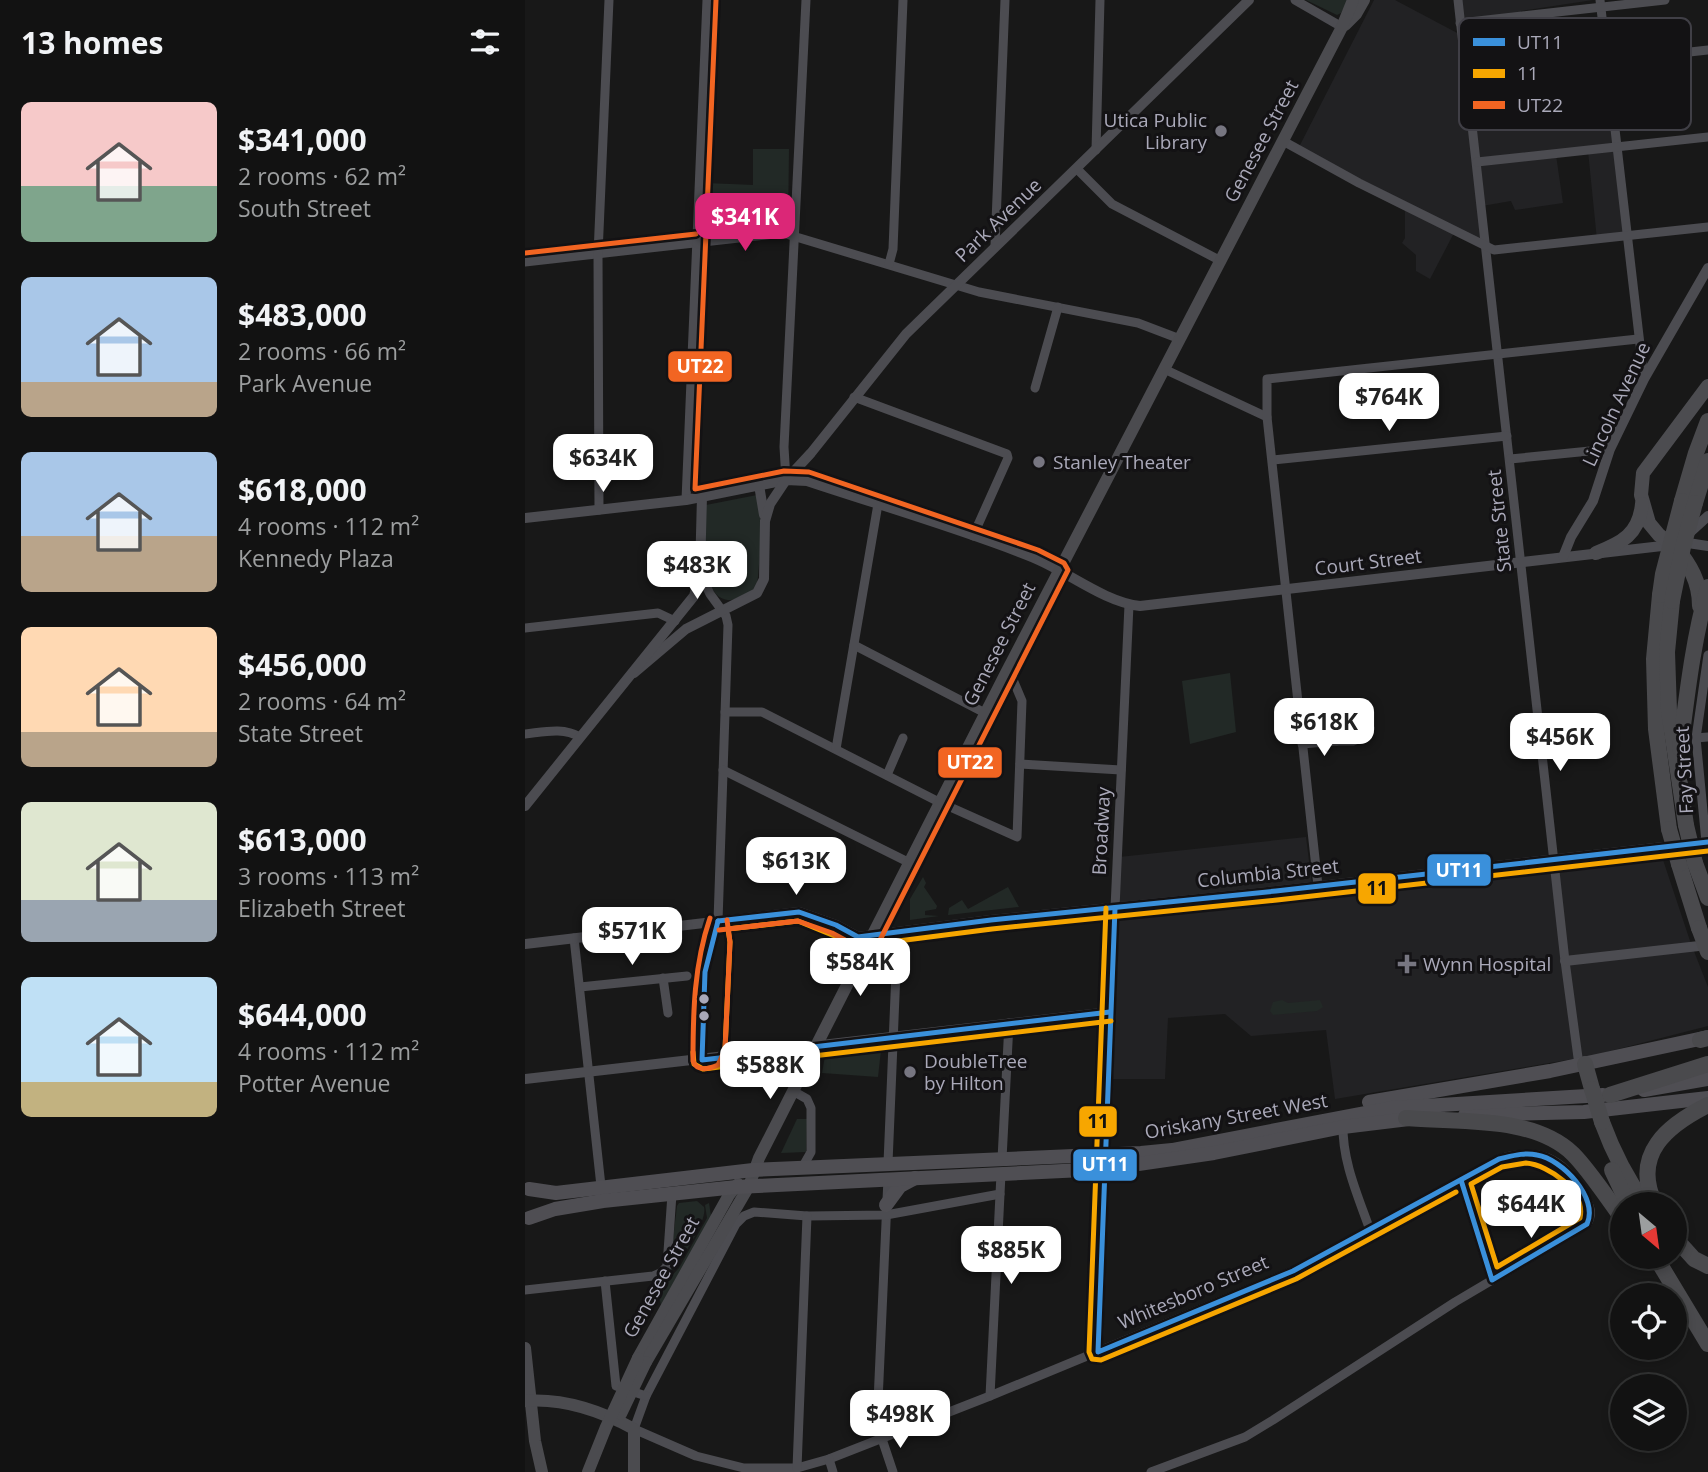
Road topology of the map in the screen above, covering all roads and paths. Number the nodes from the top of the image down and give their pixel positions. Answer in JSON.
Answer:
{"nodes":[{"id":1,"x":609,"y":0,"type":"edge"},
{"id":2,"x":707,"y":0,"type":"edge"},
{"id":3,"x":806,"y":0,"type":"edge"},
{"id":4,"x":903,"y":0,"type":"edge"},
{"id":5,"x":1005,"y":0,"type":"edge"},
{"id":6,"x":1100,"y":0,"type":"edge"},
{"id":7,"x":1249,"y":0,"type":"edge"},
{"id":8,"x":1295,"y":0,"type":"edge"},
{"id":9,"x":1353,"y":0,"type":"edge"},
{"id":10,"x":1364,"y":0,"type":"edge"},
{"id":11,"x":1458,"y":0,"type":"edge"},
{"id":12,"x":1665,"y":0,"type":"edge"},
{"id":13,"x":1600,"y":4,"type":"edge"},
{"id":14,"x":1460,"y":18,"type":"edge"},
{"id":15,"x":1497,"y":18,"type":"edge"},
{"id":16,"x":1342,"y":27,"type":"junction"},
{"id":17,"x":1473,"y":130,"type":"edge"},
{"id":18,"x":1615,"y":130,"type":"edge"},
{"id":19,"x":1708,"y":137,"type":"edge"},
{"id":20,"x":1283,"y":141,"type":"junction"},
{"id":21,"x":1617,"y":148,"type":"junction"},
{"id":22,"x":1096,"y":150,"type":"junction"},
{"id":23,"x":1477,"y":162,"type":"junction"},
{"id":24,"x":1077,"y":169,"type":"junction"},
{"id":25,"x":1708,"y":228,"type":"edge"},
{"id":26,"x":795,"y":236,"type":"junction"},
{"id":27,"x":1626,"y":237,"type":"junction"},
{"id":28,"x":697,"y":243,"type":"junction"},
{"id":29,"x":995,"y":246,"type":"junction"},
{"id":30,"x":1486,"y":248,"type":"junction"},
{"id":31,"x":598,"y":254,"type":"junction"},
{"id":32,"x":1221,"y":261,"type":"junction"},
{"id":33,"x":525,"y":262,"type":"edge"},
{"id":34,"x":890,"y":264,"type":"junction"},
{"id":35,"x":1708,"y":268,"type":"edge"},
{"id":36,"x":956,"y":285,"type":"junction"},
{"id":37,"x":1058,"y":307,"type":"junction"},
{"id":38,"x":1179,"y":339,"type":"junction"},
{"id":39,"x":1638,"y":339,"type":"junction"},
{"id":40,"x":1499,"y":354,"type":"junction"},
{"id":41,"x":1164,"y":369,"type":"junction"},
{"id":42,"x":1644,"y":379,"type":"junction"},
{"id":43,"x":1708,"y":386,"type":"edge"},
{"id":44,"x":1035,"y":388,"type":"dead end"},
{"id":45,"x":855,"y":397,"type":"junction"},
{"id":46,"x":1267,"y":417,"type":"junction"},
{"id":47,"x":1708,"y":421,"type":"edge"},
{"id":48,"x":1507,"y":436,"type":"junction"},
{"id":49,"x":1610,"y":449,"type":"junction"},
{"id":50,"x":1510,"y":459,"type":"junction"},
{"id":51,"x":1273,"y":460,"type":"junction"},
{"id":52,"x":1708,"y":461,"type":"edge"},
{"id":53,"x":786,"y":480,"type":"junction"},
{"id":54,"x":759,"y":485,"type":"junction"},
{"id":55,"x":702,"y":496,"type":"junction"},
{"id":56,"x":685,"y":500,"type":"junction"},
{"id":57,"x":1642,"y":502,"type":"junction"},
{"id":58,"x":1688,"y":502,"type":"junction"},
{"id":59,"x":878,"y":504,"type":"junction"},
{"id":60,"x":599,"y":510,"type":"junction"},
{"id":61,"x":1708,"y":516,"type":"edge"},
{"id":62,"x":525,"y":518,"type":"edge"},
{"id":63,"x":765,"y":521,"type":"junction"},
{"id":64,"x":1708,"y":530,"type":"edge"},
{"id":65,"x":973,"y":536,"type":"junction"},
{"id":66,"x":1680,"y":544,"type":"junction"},
{"id":67,"x":1708,"y":546,"type":"edge"},
{"id":68,"x":1596,"y":553,"type":"junction"},
{"id":69,"x":1563,"y":557,"type":"junction"},
{"id":70,"x":1521,"y":561,"type":"junction"},
{"id":71,"x":1059,"y":570,"type":"junction"},
{"id":72,"x":700,"y":573,"type":"junction"},
{"id":73,"x":1708,"y":587,"type":"edge"},
{"id":74,"x":1285,"y":589,"type":"junction"},
{"id":75,"x":1666,"y":598,"type":"junction"},
{"id":76,"x":1129,"y":605,"type":"junction"},
{"id":77,"x":723,"y":611,"type":"junction"},
{"id":78,"x":1699,"y":618,"type":"junction"},
{"id":79,"x":675,"y":621,"type":"junction"},
{"id":80,"x":525,"y":628,"type":"edge"},
{"id":81,"x":854,"y":645,"type":"junction"},
{"id":82,"x":1708,"y":655,"type":"edge"},
{"id":83,"x":634,"y":673,"type":"junction"},
{"id":84,"x":1005,"y":675,"type":"junction"},
{"id":85,"x":725,"y":712,"type":"junction"},
{"id":86,"x":985,"y":713,"type":"junction"},
{"id":87,"x":525,"y":734,"type":"edge"},
{"id":88,"x":580,"y":737,"type":"junction"},
{"id":89,"x":1708,"y":737,"type":"edge"},
{"id":90,"x":903,"y":738,"type":"dead end"},
{"id":91,"x":1696,"y":738,"type":"junction"},
{"id":92,"x":1337,"y":741,"type":"dead end"},
{"id":93,"x":1302,"y":744,"type":"junction"},
{"id":94,"x":836,"y":749,"type":"junction"},
{"id":95,"x":1020,"y":764,"type":"junction"},
{"id":96,"x":723,"y":770,"type":"junction"},
{"id":97,"x":1121,"y":770,"type":"junction"},
{"id":98,"x":887,"y":775,"type":"junction"},
{"id":99,"x":1677,"y":776,"type":"junction"},
{"id":100,"x":939,"y":802,"type":"junction"},
{"id":101,"x":525,"y":806,"type":"edge"},
{"id":102,"x":1707,"y":842,"type":"edge"},
{"id":103,"x":1555,"y":859,"type":"junction"},
{"id":104,"x":910,"y":863,"type":"junction"},
{"id":105,"x":1687,"y":864,"type":"junction"},
{"id":106,"x":1318,"y":886,"type":"junction"},
{"id":107,"x":1708,"y":898,"type":"edge"},
{"id":108,"x":1115,"y":908,"type":"junction"},
{"id":109,"x":718,"y":921,"type":"junction"},
{"id":110,"x":874,"y":934,"type":"junction"},
{"id":111,"x":574,"y":938,"type":"junction"},
{"id":112,"x":525,"y":944,"type":"edge"},
{"id":113,"x":1708,"y":945,"type":"edge"},
{"id":114,"x":1708,"y":952,"type":"edge"},
{"id":115,"x":1565,"y":961,"type":"junction"},
{"id":116,"x":896,"y":972,"type":"dead end"},
{"id":117,"x":687,"y":976,"type":"dead end"},
{"id":118,"x":663,"y":978,"type":"junction"},
{"id":119,"x":580,"y":987,"type":"junction"},
{"id":120,"x":1110,"y":1012,"type":"junction"},
{"id":121,"x":667,"y":1013,"type":"dead end"},
{"id":122,"x":1009,"y":1023,"type":"junction"},
{"id":123,"x":893,"y":1037,"type":"junction"},
{"id":124,"x":1705,"y":1039,"type":"edge"},
{"id":125,"x":817,"y":1046,"type":"junction"},
{"id":126,"x":1582,"y":1064,"type":"junction"},
{"id":127,"x":1708,"y":1064,"type":"edge"},
{"id":128,"x":590,"y":1071,"type":"junction"},
{"id":129,"x":525,"y":1079,"type":"edge"},
{"id":130,"x":1708,"y":1079,"type":"edge"},
{"id":131,"x":793,"y":1091,"type":"junction"},
{"id":132,"x":1610,"y":1095,"type":"junction"},
{"id":133,"x":1708,"y":1098,"type":"edge"},
{"id":134,"x":1708,"y":1105,"type":"edge"},
{"id":135,"x":1406,"y":1118,"type":"junction"},
{"id":136,"x":1344,"y":1121,"type":"junction"},
{"id":137,"x":1598,"y":1122,"type":"junction"},
{"id":138,"x":1002,"y":1159,"type":"junction"},
{"id":139,"x":1105,"y":1163,"type":"junction"},
{"id":140,"x":802,"y":1168,"type":"junction"},
{"id":141,"x":754,"y":1170,"type":"junction"},
{"id":142,"x":888,"y":1170,"type":"junction"},
{"id":143,"x":1001,"y":1174,"type":"junction"},
{"id":144,"x":919,"y":1177,"type":"junction"},
{"id":145,"x":1461,"y":1180,"type":"junction"},
{"id":146,"x":742,"y":1186,"type":"junction"},
{"id":147,"x":527,"y":1188,"type":"edge"},
{"id":148,"x":1622,"y":1192,"type":"edge"},
{"id":149,"x":1637,"y":1192,"type":"edge"},
{"id":150,"x":1651,"y":1192,"type":"edge"},
{"id":151,"x":602,"y":1194,"type":"junction"},
{"id":152,"x":672,"y":1194,"type":"junction"},
{"id":153,"x":1000,"y":1194,"type":"junction"},
{"id":154,"x":1610,"y":1202,"type":"edge"},
{"id":155,"x":886,"y":1210,"type":"junction"},
{"id":156,"x":807,"y":1216,"type":"junction"},
{"id":157,"x":526,"y":1221,"type":"edge"},
{"id":158,"x":1370,"y":1230,"type":"junction"},
{"id":159,"x":1687,"y":1251,"type":"edge"},
{"id":160,"x":1708,"y":1266,"type":"edge"},
{"id":161,"x":1492,"y":1280,"type":"junction"},
{"id":162,"x":605,"y":1281,"type":"junction"},
{"id":163,"x":525,"y":1290,"type":"edge"},
{"id":164,"x":1687,"y":1311,"type":"edge"},
{"id":165,"x":1708,"y":1344,"type":"edge"},
{"id":166,"x":525,"y":1348,"type":"edge"},
{"id":167,"x":1098,"y":1352,"type":"junction"},
{"id":168,"x":646,"y":1396,"type":"junction"},
{"id":169,"x":990,"y":1396,"type":"junction"},
{"id":170,"x":528,"y":1400,"type":"edge"},
{"id":171,"x":614,"y":1412,"type":"junction"},
{"id":172,"x":633,"y":1429,"type":"junction"},
{"id":173,"x":880,"y":1438,"type":"junction"},
{"id":174,"x":829,"y":1459,"type":"junction"},
{"id":175,"x":797,"y":1468,"type":"junction"},
{"id":176,"x":542,"y":1472,"type":"edge"},
{"id":177,"x":588,"y":1472,"type":"edge"},
{"id":178,"x":596,"y":1472,"type":"edge"},
{"id":179,"x":633,"y":1472,"type":"edge"},
{"id":180,"x":833,"y":1472,"type":"edge"},
{"id":181,"x":893,"y":1472,"type":"edge"},
{"id":182,"x":1151,"y":1472,"type":"edge"}],
"edges":[{"from":1,"to":31,"type":"street"},
{"from":2,"to":28,"type":"street"},
{"from":3,"to":26,"type":"street"},
{"from":4,"to":34,"type":"street"},
{"from":5,"to":29,"type":"street"},
{"from":6,"to":22,"type":"street"},
{"from":7,"to":22,"type":"street","name":"Park Avenue"},
{"from":8,"to":16,"type":"street"},
{"from":9,"to":16,"type":"main road","name":"Genesee Street"},
{"from":10,"to":16,"type":"main road","name":"Genesee Street"},
{"from":11,"to":14,"type":"street","name":"State Street"},
{"from":12,"to":13,"type":"street"},
{"from":13,"to":15,"type":"street"},
{"from":16,"to":20,"type":"main road","name":"Genesee Street"},
{"from":17,"to":23,"type":"street","name":"State Street"},
{"from":18,"to":21,"type":"street"},
{"from":19,"to":21,"type":"street"},
{"from":20,"to":30,"type":"street"},
{"from":20,"to":32,"type":"main road","name":"Genesee Street"},
{"from":21,"to":23,"type":"street"},
{"from":21,"to":27,"type":"street"},
{"from":22,"to":24,"type":"street","name":"Park Avenue"},
{"from":23,"to":30,"type":"street","name":"State Street"},
{"from":24,"to":29,"type":"street","name":"Park Avenue"},
{"from":24,"to":32,"type":"street"},
{"from":25,"to":27,"type":"street"},
{"from":26,"to":28,"type":"street"},
{"from":26,"to":34,"type":"street"},
{"from":26,"to":53,"type":"street"},
{"from":27,"to":30,"type":"street"},
{"from":27,"to":39,"type":"street"},
{"from":28,"to":31,"type":"street"},
{"from":28,"to":56,"type":"street"},
{"from":29,"to":36,"type":"street","name":"Park Avenue"},
{"from":30,"to":40,"type":"street","name":"State Street"},
{"from":31,"to":33,"type":"street"},
{"from":31,"to":60,"type":"street"},
{"from":32,"to":38,"type":"main road","name":"Genesee Street"},
{"from":34,"to":36,"type":"street"},
{"from":35,"to":42,"type":"street","name":"Lincoln Avenue"},
{"from":36,"to":37,"type":"street"},
{"from":36,"to":45,"type":"street","name":"Park Avenue"},
{"from":37,"to":38,"type":"street"},
{"from":37,"to":44,"type":"street"},
{"from":38,"to":41,"type":"main road","name":"Genesee Street"},
{"from":39,"to":40,"type":"street"},
{"from":39,"to":42,"type":"street"},
{"from":40,"to":46,"type":"street"},
{"from":40,"to":48,"type":"street","name":"State Street"},
{"from":41,"to":46,"type":"street"},
{"from":41,"to":71,"type":"main road","name":"Genesee Street"},
{"from":42,"to":49,"type":"street","name":"Lincoln Avenue"},
{"from":43,"to":57,"type":"highway"},
{"from":45,"to":53,"type":"street","name":"Park Avenue"},
{"from":45,"to":65,"type":"street"},
{"from":46,"to":51,"type":"street"},
{"from":47,"to":58,"type":"highway"},
{"from":48,"to":50,"type":"street","name":"State Street"},
{"from":48,"to":51,"type":"street"},
{"from":49,"to":50,"type":"street"},
{"from":49,"to":69,"type":"street","name":"Lincoln Avenue"},
{"from":50,"to":70,"type":"street","name":"State Street"},
{"from":51,"to":74,"type":"street"},
{"from":52,"to":58,"type":"highway"},
{"from":53,"to":54,"type":"street","name":"Court Street"},
{"from":53,"to":59,"type":"street","name":"Court Street"},
{"from":53,"to":63,"type":"street","name":"Park Avenue"},
{"from":54,"to":55,"type":"street","name":"Court Street"},
{"from":54,"to":63,"type":"street"},
{"from":55,"to":56,"type":"street","name":"Court Street"},
{"from":55,"to":72,"type":"street"},
{"from":56,"to":60,"type":"street","name":"Court Street"},
{"from":57,"to":66,"type":"highway"},
{"from":57,"to":68,"type":"highway"},
{"from":58,"to":75,"type":"highway","bridge":true},
{"from":59,"to":65,"type":"street","name":"Court Street"},
{"from":59,"to":81,"type":"street"},
{"from":60,"to":62,"type":"street","name":"Court Street"},
{"from":61,"to":66,"type":"street"},
{"from":63,"to":77,"type":"street"},
{"from":64,"to":66,"type":"street","name":"Court Street"},
{"from":65,"to":71,"type":"street","name":"Court Street"},
{"from":66,"to":67,"type":"street","name":"Court Street"},
{"from":66,"to":68,"type":"street","name":"Court Street"},
{"from":66,"to":78,"type":"highway"},
{"from":68,"to":69,"type":"street","name":"Court Street"},
{"from":69,"to":70,"type":"street","name":"Court Street"},
{"from":70,"to":74,"type":"street","name":"Court Street"},
{"from":70,"to":103,"type":"street","name":"State Street"},
{"from":71,"to":76,"type":"street","name":"Court Street"},
{"from":71,"to":84,"type":"main road","name":"Genesee Street"},
{"from":72,"to":77,"type":"street"},
{"from":72,"to":79,"type":"street"},
{"from":73,"to":78,"type":"highway"},
{"from":74,"to":76,"type":"street","name":"Court Street"},
{"from":74,"to":93,"type":"street"},
{"from":75,"to":99,"type":"highway"},
{"from":75,"to":105,"type":"highway","bridge":true},
{"from":76,"to":97,"type":"street","name":"Broadway"},
{"from":77,"to":83,"type":"street"},
{"from":77,"to":85,"type":"street"},
{"from":78,"to":99,"type":"highway"},
{"from":79,"to":80,"type":"street"},
{"from":79,"to":83,"type":"street"},
{"from":81,"to":86,"type":"street"},
{"from":81,"to":94,"type":"street"},
{"from":82,"to":91,"type":"street","name":"Fay Street"},
{"from":83,"to":88,"type":"street"},
{"from":84,"to":86,"type":"main road","name":"Genesee Street"},
{"from":84,"to":95,"type":"street"},
{"from":85,"to":94,"type":"street"},
{"from":85,"to":96,"type":"street"},
{"from":86,"to":100,"type":"main road","name":"Genesee Street"},
{"from":87,"to":88,"type":"street"},
{"from":88,"to":101,"type":"street"},
{"from":89,"to":91,"type":"street"},
{"from":90,"to":98,"type":"street"},
{"from":91,"to":102,"type":"street","name":"Fay Street"},
{"from":92,"to":93,"type":"street"},
{"from":93,"to":106,"type":"street"},
{"from":94,"to":98,"type":"street"},
{"from":95,"to":97,"type":"street"},
{"from":95,"to":100,"type":"street"},
{"from":96,"to":104,"type":"street"},
{"from":96,"to":109,"type":"street"},
{"from":97,"to":108,"type":"street","name":"Broadway"},
{"from":98,"to":100,"type":"street"},
{"from":99,"to":105,"type":"highway","bridge":true},
{"from":100,"to":104,"type":"main road","name":"Genesee Street"},
{"from":102,"to":103,"type":"street","name":"Columbia Street"},
{"from":103,"to":106,"type":"street","name":"Columbia Street"},
{"from":103,"to":115,"type":"street","name":"State Street"},
{"from":104,"to":110,"type":"main road","name":"Genesee Street"},
{"from":105,"to":107,"type":"highway"},
{"from":105,"to":114,"type":"highway","bridge":true},
{"from":106,"to":108,"type":"street","name":"Columbia Street"},
{"from":108,"to":110,"type":"street","name":"Columbia Street"},
{"from":108,"to":120,"type":"street","name":"Broadway"},
{"from":109,"to":110,"type":"street","name":"Columbia Street"},
{"from":109,"to":111,"type":"street","name":"Columbia Street"},
{"from":110,"to":125,"type":"main road","name":"Genesee Street"},
{"from":111,"to":112,"type":"street","name":"Columbia Street"},
{"from":111,"to":119,"type":"street"},
{"from":113,"to":115,"type":"street"},
{"from":115,"to":126,"type":"street","name":"State Street"},
{"from":116,"to":123,"type":"street"},
{"from":117,"to":118,"type":"street"},
{"from":118,"to":119,"type":"street"},
{"from":118,"to":121,"type":"street"},
{"from":119,"to":128,"type":"street"},
{"from":120,"to":122,"type":"street"},
{"from":120,"to":139,"type":"street","name":"Broadway"},
{"from":122,"to":123,"type":"street"},
{"from":122,"to":138,"type":"street"},
{"from":123,"to":125,"type":"street"},
{"from":123,"to":142,"type":"street"},
{"from":124,"to":126,"type":"main road"},
{"from":125,"to":128,"type":"street"},
{"from":125,"to":131,"type":"main road","name":"Genesee Street"},
{"from":126,"to":136,"type":"main road"},
{"from":126,"to":137,"type":"highway"},
{"from":127,"to":132,"type":"highway"},
{"from":128,"to":129,"type":"street"},
{"from":128,"to":151,"type":"street"},
{"from":130,"to":132,"type":"main road","name":"Oriskany Street West"},
{"from":131,"to":140,"type":"street"},
{"from":131,"to":141,"type":"main road","name":"Genesee Street"},
{"from":132,"to":136,"type":"main road","name":"Oriskany Street West"},
{"from":133,"to":135,"type":"main road","name":"Oriskany Street West"},
{"from":134,"to":150,"type":"highway"},
{"from":135,"to":136,"type":"main road","name":"Oriskany Street West"},
{"from":135,"to":154,"type":"highway"},
{"from":136,"to":139,"type":"main road","name":"Oriskany Street West"},
{"from":136,"to":158,"type":"street"},
{"from":137,"to":148,"type":"highway"},
{"from":137,"to":149,"type":"highway"},
{"from":138,"to":139,"type":"main road","name":"Oriskany Street West"},
{"from":138,"to":142,"type":"main road","name":"Oriskany Street West"},
{"from":139,"to":143,"type":"main road","name":"Oriskany Street West"},
{"from":139,"to":167,"type":"street","name":"Broadway"},
{"from":140,"to":141,"type":"main road","name":"Oriskany Street West"},
{"from":140,"to":142,"type":"main road","name":"Oriskany Street West"},
{"from":141,"to":146,"type":"main road","name":"Genesee Street"},
{"from":141,"to":151,"type":"main road","name":"Oriskany Street West"},
{"from":142,"to":144,"type":"main road","name":"Oriskany Street West"},
{"from":142,"to":146,"type":"main road","name":"Oriskany Street West"},
{"from":142,"to":155,"type":"street"},
{"from":143,"to":144,"type":"main road","name":"Oriskany Street West"},
{"from":143,"to":153,"type":"street"},
{"from":144,"to":155,"type":"main road"},
{"from":145,"to":158,"type":"street","name":"Whitesboro Street"},
{"from":145,"to":161,"type":"street"},
{"from":145,"to":161,"type":"street","name":"Whitesboro Street"},
{"from":146,"to":152,"type":"main road","name":"Oriskany Street West"},
{"from":146,"to":171,"type":"main road","name":"Genesee Street","bridge":true},
{"from":147,"to":151,"type":"main road"},
{"from":147,"to":157,"type":"main road"},
{"from":151,"to":152,"type":"main road","name":"Oriskany Street West"},
{"from":151,"to":157,"type":"main road"},
{"from":152,"to":162,"type":"street"},
{"from":153,"to":155,"type":"street"},
{"from":153,"to":169,"type":"street"},
{"from":155,"to":156,"type":"street"},
{"from":155,"to":173,"type":"street"},
{"from":156,"to":168,"type":"street"},
{"from":156,"to":175,"type":"street"},
{"from":158,"to":167,"type":"street","name":"Whitesboro Street"},
{"from":159,"to":160,"type":"highway"},
{"from":161,"to":182,"type":"street"},
{"from":162,"to":163,"type":"street"},
{"from":162,"to":168,"type":"street"},
{"from":164,"to":165,"type":"highway"},
{"from":166,"to":170,"type":"main road"},
{"from":167,"to":169,"type":"street","name":"Whitesboro Street"},
{"from":168,"to":172,"type":"street"},
{"from":169,"to":173,"type":"street","name":"Whitesboro Street"},
{"from":170,"to":171,"type":"main road","name":"Whitesboro Street"},
{"from":170,"to":176,"type":"main road"},
{"from":171,"to":172,"type":"main road","name":"Whitesboro Street"},
{"from":171,"to":177,"type":"main road","bridge":true},
{"from":171,"to":178,"type":"main road"},
{"from":172,"to":175,"type":"street","name":"Whitesboro Street"},
{"from":172,"to":179,"type":"main road"},
{"from":173,"to":174,"type":"street","name":"Whitesboro Street"},
{"from":173,"to":181,"type":"street"},
{"from":174,"to":175,"type":"street","name":"Whitesboro Street"},
{"from":174,"to":180,"type":"street"}]}
